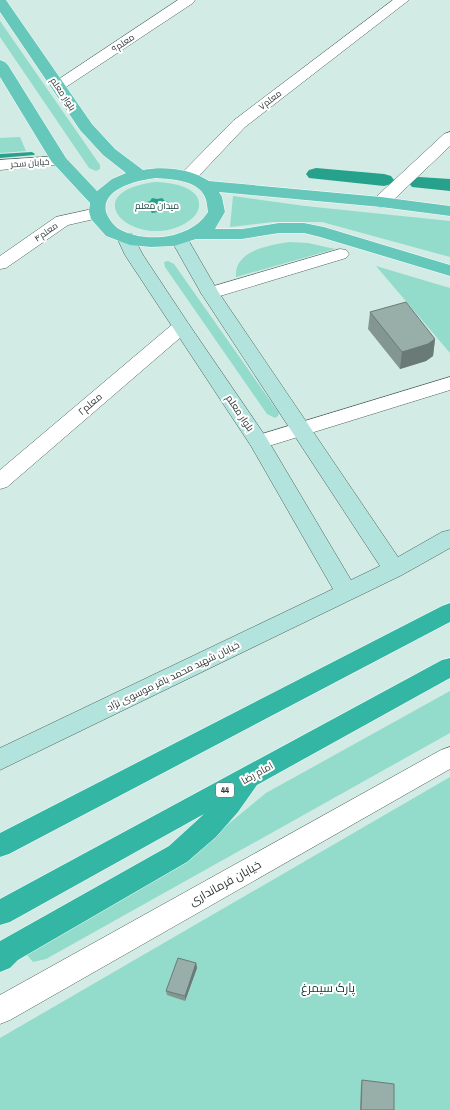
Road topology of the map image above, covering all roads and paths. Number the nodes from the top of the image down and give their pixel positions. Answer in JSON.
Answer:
{"nodes":[{"id":1,"x":188,"y":0,"type":"edge"},
{"id":2,"x":402,"y":0,"type":"edge"},
{"id":3,"x":0,"y":1,"type":"edge"},
{"id":4,"x":0,"y":65,"type":"edge"},
{"id":5,"x":58,"y":86,"type":"junction"},
{"id":6,"x":450,"y":137,"type":"edge"},
{"id":7,"x":59,"y":161,"type":"junction"},
{"id":8,"x":0,"y":165,"type":"edge"},
{"id":9,"x":139,"y":175,"type":"junction"},
{"id":10,"x":188,"y":178,"type":"junction"},
{"id":11,"x":205,"y":186,"type":"junction"},
{"id":12,"x":381,"y":202,"type":"junction"},
{"id":13,"x":98,"y":207,"type":"junction"},
{"id":14,"x":450,"y":211,"type":"edge"},
{"id":15,"x":188,"y":237,"type":"junction"},
{"id":16,"x":126,"y":238,"type":"junction"},
{"id":17,"x":340,"y":254,"type":"dead end"},
{"id":18,"x":0,"y":264,"type":"edge"},
{"id":19,"x":450,"y":271,"type":"edge"},
{"id":20,"x":210,"y":293,"type":"junction"},
{"id":21,"x":181,"y":327,"type":"junction"},
{"id":22,"x":450,"y":383,"type":"edge"},
{"id":23,"x":300,"y":430,"type":"junction"},
{"id":24,"x":259,"y":442,"type":"junction"},
{"id":25,"x":0,"y":482,"type":"edge"},
{"id":26,"x":450,"y":538,"type":"edge"},
{"id":27,"x":394,"y":569,"type":"junction"},
{"id":28,"x":346,"y":592,"type":"junction"},
{"id":29,"x":450,"y":612,"type":"edge"},
{"id":30,"x":450,"y":667,"type":"edge"},
{"id":31,"x":450,"y":757,"type":"edge"},
{"id":32,"x":0,"y":760,"type":"edge"},
{"id":33,"x":249,"y":777,"type":"junction"},
{"id":34,"x":0,"y":846,"type":"edge"},
{"id":35,"x":0,"y":913,"type":"edge"},
{"id":36,"x":0,"y":959,"type":"edge"},
{"id":37,"x":0,"y":1010,"type":"edge"}],
"edges":[{"from":1,"to":5,"type":"street","name":"معلم۹"},
{"from":2,"to":10,"type":"street","name":"معلم۷"},
{"from":3,"to":5,"type":"main road","name":"بلوار معلم"},
{"from":4,"to":7,"type":"main road"},
{"from":5,"to":9,"type":"main road","name":"بلوار معلم"},
{"from":6,"to":12,"type":"street"},
{"from":7,"to":8,"type":"street","name":"خیابان سحر"},
{"from":7,"to":13,"type":"main road"},
{"from":9,"to":10,"type":"main road"},
{"from":9,"to":13,"type":"main road"},
{"from":10,"to":11,"type":"main road"},
{"from":11,"to":12,"type":"main road"},
{"from":11,"to":15,"type":"main road"},
{"from":12,"to":14,"type":"main road"},
{"from":13,"to":16,"type":"main road"},
{"from":13,"to":18,"type":"street","name":"معلم۴"},
{"from":15,"to":16,"type":"main road"},
{"from":15,"to":19,"type":"main road"},
{"from":15,"to":20,"type":"main road"},
{"from":16,"to":21,"type":"main road","name":"بلوار معلم"},
{"from":17,"to":20,"type":"street"},
{"from":20,"to":23,"type":"main road"},
{"from":21,"to":24,"type":"main road","name":"بلوار معلم"},
{"from":21,"to":25,"type":"street","name":"معلم۲"},
{"from":22,"to":23,"type":"street"},
{"from":23,"to":24,"type":"street"},
{"from":23,"to":27,"type":"main road"},
{"from":24,"to":28,"type":"main road","name":"بلوار معلم"},
{"from":26,"to":27,"type":"main road","name":"خیابان شهید محمد باقر موسوی نژاد"},
{"from":27,"to":28,"type":"main road","name":"خیابان شهید محمد باقر موسوی نژاد"},
{"from":28,"to":32,"type":"main road","name":"خیابان شهید محمد باقر موسوی نژاد"},
{"from":29,"to":34,"type":"highway"},
{"from":30,"to":33,"type":"highway","name":"امام رضا","number":"44"},
{"from":31,"to":37,"type":"street","name":"خیابان فرمانداری"},
{"from":33,"to":35,"type":"highway","name":"امام رضا","number":"44"},
{"from":33,"to":36,"type":"highway"}]}
